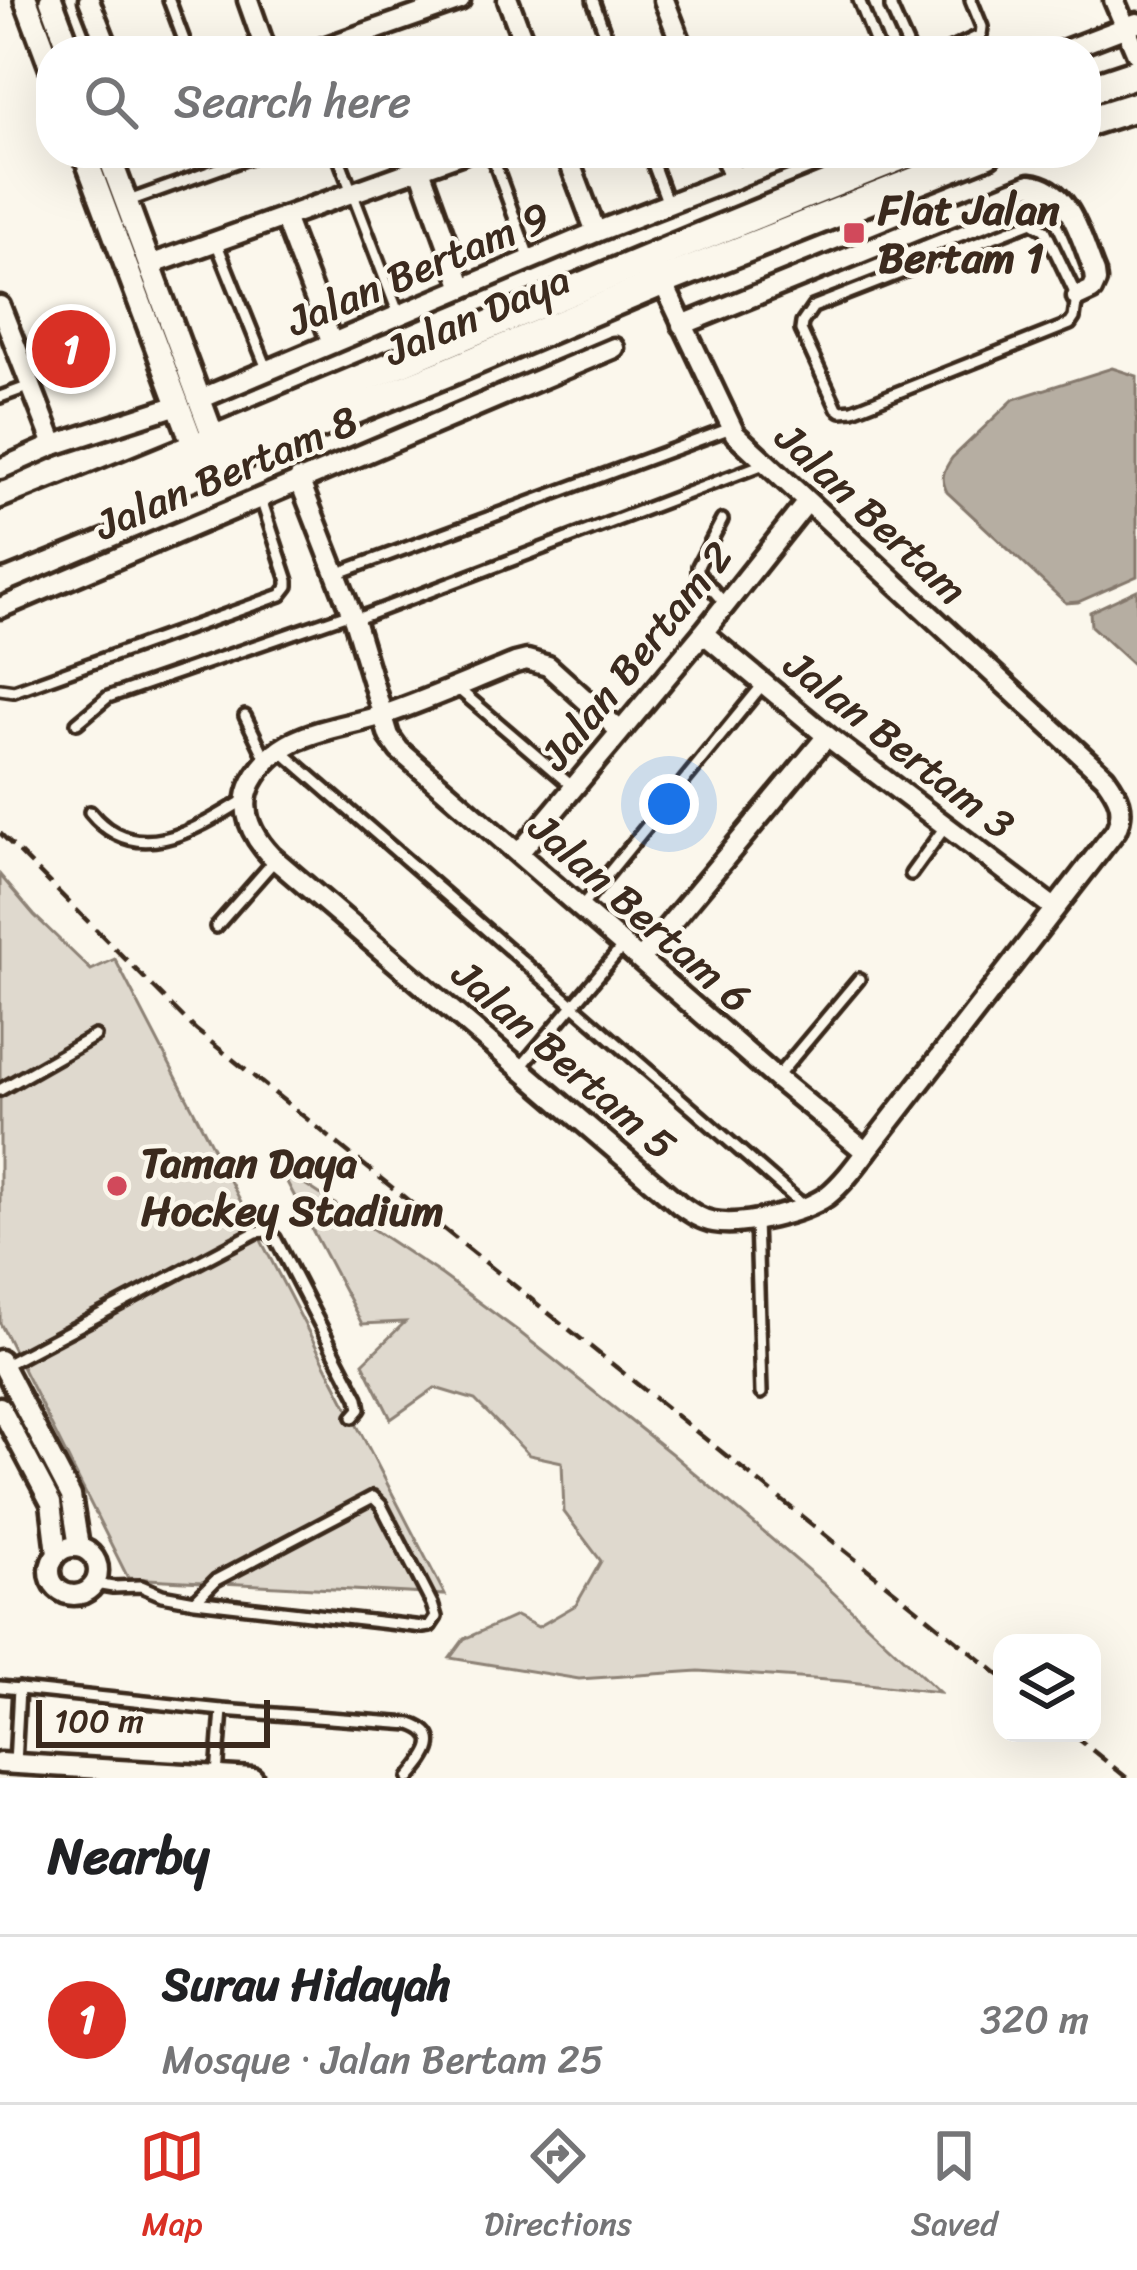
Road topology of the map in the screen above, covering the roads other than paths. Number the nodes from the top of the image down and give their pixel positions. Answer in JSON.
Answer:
{"nodes":[{"id":1,"x":26,"y":0,"type":"edge"},
{"id":2,"x":51,"y":0,"type":"edge"},
{"id":3,"x":89,"y":0,"type":"edge"},
{"id":4,"x":169,"y":0,"type":"edge"},
{"id":5,"x":248,"y":0,"type":"edge"},
{"id":6,"x":460,"y":0,"type":"edge"},
{"id":7,"x":508,"y":0,"type":"edge"},
{"id":8,"x":592,"y":0,"type":"edge"},
{"id":9,"x":664,"y":0,"type":"edge"},
{"id":10,"x":859,"y":0,"type":"edge"},
{"id":11,"x":892,"y":0,"type":"edge"},
{"id":12,"x":970,"y":0,"type":"edge"},
{"id":13,"x":1114,"y":0,"type":"edge"},
{"id":14,"x":1131,"y":25,"type":"edge"},
{"id":15,"x":39,"y":36,"type":"edge"},
{"id":16,"x":64,"y":36,"type":"edge"},
{"id":17,"x":103,"y":36,"type":"edge"},
{"id":18,"x":182,"y":36,"type":"edge"},
{"id":19,"x":261,"y":36,"type":"edge"},
{"id":20,"x":358,"y":36,"type":"edge"},
{"id":21,"x":521,"y":36,"type":"edge"},
{"id":22,"x":605,"y":36,"type":"edge"},
{"id":23,"x":678,"y":36,"type":"edge"},
{"id":24,"x":873,"y":36,"type":"edge"},
{"id":25,"x":903,"y":36,"type":"edge"},
{"id":26,"x":979,"y":36,"type":"edge"},
{"id":27,"x":1101,"y":36,"type":"edge"},
{"id":28,"x":1137,"y":54,"type":"edge"},
{"id":29,"x":1137,"y":73,"type":"edge"},
{"id":30,"x":1101,"y":85,"type":"edge"},
{"id":31,"x":1137,"y":106,"type":"edge"},
{"id":32,"x":1101,"y":117,"type":"edge"},
{"id":33,"x":90,"y":168,"type":"edge"},
{"id":34,"x":114,"y":168,"type":"edge"},
{"id":35,"x":220,"y":168,"type":"edge"},
{"id":36,"x":343,"y":168,"type":"edge"},
{"id":37,"x":496,"y":168,"type":"edge"},
{"id":38,"x":572,"y":168,"type":"edge"},
{"id":39,"x":655,"y":168,"type":"edge"},
{"id":40,"x":730,"y":168,"type":"edge"},
{"id":41,"x":762,"y":168,"type":"edge"},
{"id":42,"x":876,"y":168,"type":"edge"},
{"id":43,"x":944,"y":168,"type":"edge"},
{"id":44,"x":420,"y":169,"type":"joint"},
{"id":45,"x":734,"y":179,"type":"junction"},
{"id":46,"x":351,"y":194,"type":"junction"},
{"id":47,"x":126,"y":202,"type":"junction"},
{"id":48,"x":668,"y":204,"type":"junction"},
{"id":49,"x":284,"y":218,"type":"junction"},
{"id":50,"x":596,"y":232,"type":"junction"},
{"id":51,"x":216,"y":242,"type":"junction"},
{"id":52,"x":530,"y":260,"type":"junction"},
{"id":53,"x":149,"y":265,"type":"junction"},
{"id":54,"x":657,"y":269,"type":"junction"},
{"id":55,"x":801,"y":275,"type":"junction"},
{"id":56,"x":463,"y":288,"type":"junction"},
{"id":57,"x":1077,"y":297,"type":"junction"},
{"id":58,"x":813,"y":307,"type":"junction"},
{"id":59,"x":399,"y":315,"type":"junction"},
{"id":60,"x":2,"y":316,"type":"edge"},
{"id":61,"x":682,"y":325,"type":"junction"},
{"id":62,"x":332,"y":343,"type":"junction"},
{"id":63,"x":614,"y":348,"type":"dead end"},
{"id":64,"x":268,"y":370,"type":"junction"},
{"id":65,"x":30,"y":386,"type":"junction"},
{"id":66,"x":0,"y":398,"type":"edge"},
{"id":67,"x":189,"y":402,"type":"junction"},
{"id":68,"x":731,"y":428,"type":"junction"},
{"id":69,"x":54,"y":445,"type":"junction"},
{"id":70,"x":209,"y":456,"type":"junction"},
{"id":71,"x":765,"y":464,"type":"junction"},
{"id":72,"x":0,"y":469,"type":"edge"},
{"id":73,"x":299,"y":479,"type":"junction"},
{"id":74,"x":260,"y":496,"type":"junction"},
{"id":75,"x":807,"y":502,"type":"junction"},
{"id":76,"x":722,"y":520,"type":"dead end"},
{"id":77,"x":0,"y":527,"type":"edge"},
{"id":78,"x":0,"y":553,"type":"edge"},
{"id":79,"x":336,"y":574,"type":"junction"},
{"id":80,"x":726,"y":605,"type":"junction"},
{"id":81,"x":0,"y":608,"type":"edge"},
{"id":82,"x":353,"y":616,"type":"junction"},
{"id":83,"x":704,"y":633,"type":"junction"},
{"id":84,"x":764,"y":683,"type":"junction"},
{"id":85,"x":456,"y":687,"type":"junction"},
{"id":86,"x":0,"y":689,"type":"edge"},
{"id":87,"x":382,"y":715,"type":"junction"},
{"id":88,"x":245,"y":716,"type":"dead end"},
{"id":89,"x":77,"y":723,"type":"dead end"},
{"id":90,"x":620,"y":731,"type":"junction"},
{"id":91,"x":827,"y":736,"type":"junction"},
{"id":92,"x":272,"y":754,"type":"junction"},
{"id":93,"x":1105,"y":777,"type":"joint"},
{"id":94,"x":574,"y":788,"type":"junction"},
{"id":95,"x":246,"y":800,"type":"junction"},
{"id":96,"x":91,"y":812,"type":"dead end"},
{"id":97,"x":945,"y":827,"type":"junction"},
{"id":98,"x":519,"y":853,"type":"junction"},
{"id":99,"x":275,"y":860,"type":"junction"},
{"id":100,"x":910,"y":874,"type":"dead end"},
{"id":101,"x":581,"y":907,"type":"junction"},
{"id":102,"x":1054,"y":908,"type":"junction"},
{"id":103,"x":216,"y":927,"type":"dead end"},
{"id":104,"x":624,"y":945,"type":"junction"},
{"id":105,"x":641,"y":959,"type":"junction"},
{"id":106,"x":859,"y":979,"type":"dead end"},
{"id":107,"x":574,"y":1004,"type":"junction"},
{"id":108,"x":95,"y":1036,"type":"dead end"},
{"id":109,"x":520,"y":1068,"type":"junction"},
{"id":110,"x":776,"y":1078,"type":"junction"},
{"id":111,"x":0,"y":1090,"type":"edge"},
{"id":112,"x":866,"y":1152,"type":"junction"},
{"id":113,"x":806,"y":1207,"type":"junction"},
{"id":114,"x":756,"y":1219,"type":"junction"},
{"id":115,"x":1,"y":1364,"type":"edge"},
{"id":116,"x":761,"y":1393,"type":"dead end"},
{"id":117,"x":0,"y":1407,"type":"edge"},
{"id":118,"x":353,"y":1417,"type":"dead end"},
{"id":119,"x":79,"y":1547,"type":"junction"},
{"id":120,"x":57,"y":1552,"type":"junction"},
{"id":121,"x":95,"y":1584,"type":"junction"},
{"id":122,"x":195,"y":1601,"type":"junction"},
{"id":123,"x":0,"y":1687,"type":"edge"},
{"id":124,"x":19,"y":1688,"type":"junction"},
{"id":125,"x":222,"y":1710,"type":"junction"},
{"id":126,"x":10,"y":1768,"type":"edge"},
{"id":127,"x":217,"y":1775,"type":"junction"},
{"id":128,"x":253,"y":1778,"type":"edge"},
{"id":129,"x":409,"y":1778,"type":"edge"}],
"edges":[{"from":1,"to":15,"type":"street"},
{"from":2,"to":16,"type":"street"},
{"from":3,"to":17,"type":"street"},
{"from":4,"to":18,"type":"lane"},
{"from":5,"to":19,"type":"street"},
{"from":6,"to":20,"type":"street"},
{"from":7,"to":21,"type":"street"},
{"from":8,"to":22,"type":"lane"},
{"from":9,"to":23,"type":"street"},
{"from":10,"to":24,"type":"lane"},
{"from":11,"to":25,"type":"lane"},
{"from":12,"to":26,"type":"lane"},
{"from":13,"to":14,"type":"street"},
{"from":14,"to":27,"type":"street"},
{"from":14,"to":28,"type":"street"},
{"from":29,"to":30,"type":"main road"},
{"from":31,"to":32,"type":"main road"},
{"from":33,"to":67,"type":"street"},
{"from":34,"to":47,"type":"street"},
{"from":35,"to":47,"type":"lane"},
{"from":36,"to":46,"type":"lane"},
{"from":37,"to":52,"type":"lane"},
{"from":38,"to":50,"type":"street"},
{"from":39,"to":48,"type":"lane"},
{"from":40,"to":45,"type":"street"},
{"from":41,"to":45,"type":"street","name":"Jalan Bertam 9"},
{"from":42,"to":54,"type":"main road","name":"Jalan Daya"},
{"from":43,"to":54,"type":"main road","name":"Jalan Daya"},
{"from":44,"to":46,"type":"street"},
{"from":44,"to":56,"type":"street"},
{"from":45,"to":48,"type":"street","name":"Jalan Bertam 9"},
{"from":46,"to":49,"type":"street"},
{"from":46,"to":59,"type":"lane"},
{"from":47,"to":53,"type":"street"},
{"from":48,"to":50,"type":"street","name":"Jalan Bertam 9"},
{"from":49,"to":51,"type":"street"},
{"from":49,"to":62,"type":"street"},
{"from":50,"to":52,"type":"street","name":"Jalan Bertam 9"},
{"from":51,"to":53,"type":"street"},
{"from":51,"to":64,"type":"lane"},
{"from":52,"to":56,"type":"street","name":"Jalan Bertam 9"},
{"from":53,"to":67,"type":"street"},
{"from":54,"to":61,"type":"street","name":"Jalan Bertam"},
{"from":54,"to":70,"type":"main road","name":"Jalan Daya"},
{"from":55,"to":57,"type":"street"},
{"from":55,"to":58,"type":"lane"},
{"from":55,"to":61,"type":"street"},
{"from":56,"to":59,"type":"street","name":"Jalan Bertam 9"},
{"from":57,"to":58,"type":"lane"},
{"from":57,"to":58,"type":"lane"},
{"from":59,"to":62,"type":"street","name":"Jalan Bertam 9"},
{"from":60,"to":65,"type":"street"},
{"from":61,"to":68,"type":"street","name":"Jalan Bertam"},
{"from":62,"to":64,"type":"street","name":"Jalan Bertam 9"},
{"from":63,"to":73,"type":"street","name":"Jalan Bertam 8"},
{"from":64,"to":67,"type":"street","name":"Jalan Bertam 9"},
{"from":65,"to":66,"type":"lane"},
{"from":65,"to":69,"type":"street"},
{"from":67,"to":69,"type":"street","name":"Jalan Bertam 9"},
{"from":67,"to":70,"type":"street"},
{"from":68,"to":71,"type":"street","name":"Jalan Bertam"},
{"from":68,"to":79,"type":"lane"},
{"from":69,"to":72,"type":"street","name":"Jalan Bertam 9"},
{"from":70,"to":77,"type":"main road","name":"Jalan Daya"},
{"from":70,"to":78,"type":"main road","name":"Jalan Daya"},
{"from":71,"to":75,"type":"street","name":"Jalan Bertam"},
{"from":71,"to":82,"type":"lane"},
{"from":73,"to":74,"type":"street","name":"Jalan Bertam 8"},
{"from":73,"to":79,"type":"street","name":"Jalan Bertam 6"},
{"from":74,"to":81,"type":"street","name":"Jalan Bertam 8"},
{"from":74,"to":86,"type":"lane"},
{"from":75,"to":80,"type":"street","name":"Jalan Bertam 2"},
{"from":75,"to":93,"type":"street","name":"Jalan Bertam"},
{"from":76,"to":80,"type":"lane"},
{"from":79,"to":82,"type":"street","name":"Jalan Bertam 6"},
{"from":80,"to":83,"type":"street","name":"Jalan Bertam 2"},
{"from":82,"to":87,"type":"street","name":"Jalan Bertam 6"},
{"from":82,"to":89,"type":"lane"},
{"from":83,"to":84,"type":"street","name":"Jalan Bertam 3"},
{"from":83,"to":90,"type":"street","name":"Jalan Bertam 2"},
{"from":84,"to":91,"type":"street","name":"Jalan Bertam 3"},
{"from":84,"to":101,"type":"lane"},
{"from":85,"to":87,"type":"street"},
{"from":85,"to":90,"type":"street"},
{"from":85,"to":94,"type":"lane"},
{"from":87,"to":92,"type":"street"},
{"from":87,"to":98,"type":"street","name":"Jalan Bertam 6"},
{"from":88,"to":92,"type":"lane"},
{"from":90,"to":94,"type":"street","name":"Jalan Bertam 2"},
{"from":91,"to":97,"type":"street","name":"Jalan Bertam 3"},
{"from":91,"to":105,"type":"street"},
{"from":92,"to":95,"type":"street"},
{"from":92,"to":107,"type":"lane"},
{"from":93,"to":102,"type":"street","name":"Jalan Bertam 5"},
{"from":94,"to":98,"type":"street","name":"Jalan Bertam 2"},
{"from":95,"to":96,"type":"lane"},
{"from":95,"to":99,"type":"street","name":"Jalan Bertam 5"},
{"from":97,"to":100,"type":"lane"},
{"from":97,"to":102,"type":"street","name":"Jalan Bertam 3"},
{"from":98,"to":101,"type":"street","name":"Jalan Bertam 6"},
{"from":99,"to":103,"type":"lane"},
{"from":99,"to":109,"type":"street","name":"Jalan Bertam 5"},
{"from":101,"to":104,"type":"street","name":"Jalan Bertam 6"},
{"from":102,"to":112,"type":"street","name":"Jalan Bertam 5"},
{"from":104,"to":105,"type":"street","name":"Jalan Bertam 6"},
{"from":104,"to":107,"type":"lane"},
{"from":105,"to":110,"type":"street","name":"Jalan Bertam 6"},
{"from":106,"to":110,"type":"lane"},
{"from":107,"to":109,"type":"lane"},
{"from":107,"to":113,"type":"lane"},
{"from":108,"to":111,"type":"lane"},
{"from":109,"to":114,"type":"street","name":"Jalan Bertam 5"},
{"from":110,"to":112,"type":"street","name":"Jalan Bertam 6"},
{"from":112,"to":113,"type":"street","name":"Jalan Bertam 5"},
{"from":113,"to":114,"type":"street","name":"Jalan Bertam 5"},
{"from":114,"to":116,"type":"lane"},
{"from":115,"to":118,"type":"lane"},
{"from":115,"to":119,"type":"street"},
{"from":117,"to":120,"type":"street"},
{"from":119,"to":120,"type":"street"},
{"from":119,"to":121,"type":"street"},
{"from":120,"to":121,"type":"street"},
{"from":121,"to":122,"type":"lane"},
{"from":122,"to":122,"type":"lane"},
{"from":123,"to":124,"type":"lane"},
{"from":124,"to":125,"type":"lane"},
{"from":124,"to":126,"type":"lane"},
{"from":125,"to":127,"type":"lane"},
{"from":125,"to":129,"type":"lane"},
{"from":126,"to":127,"type":"street"},
{"from":127,"to":128,"type":"street"}]}
